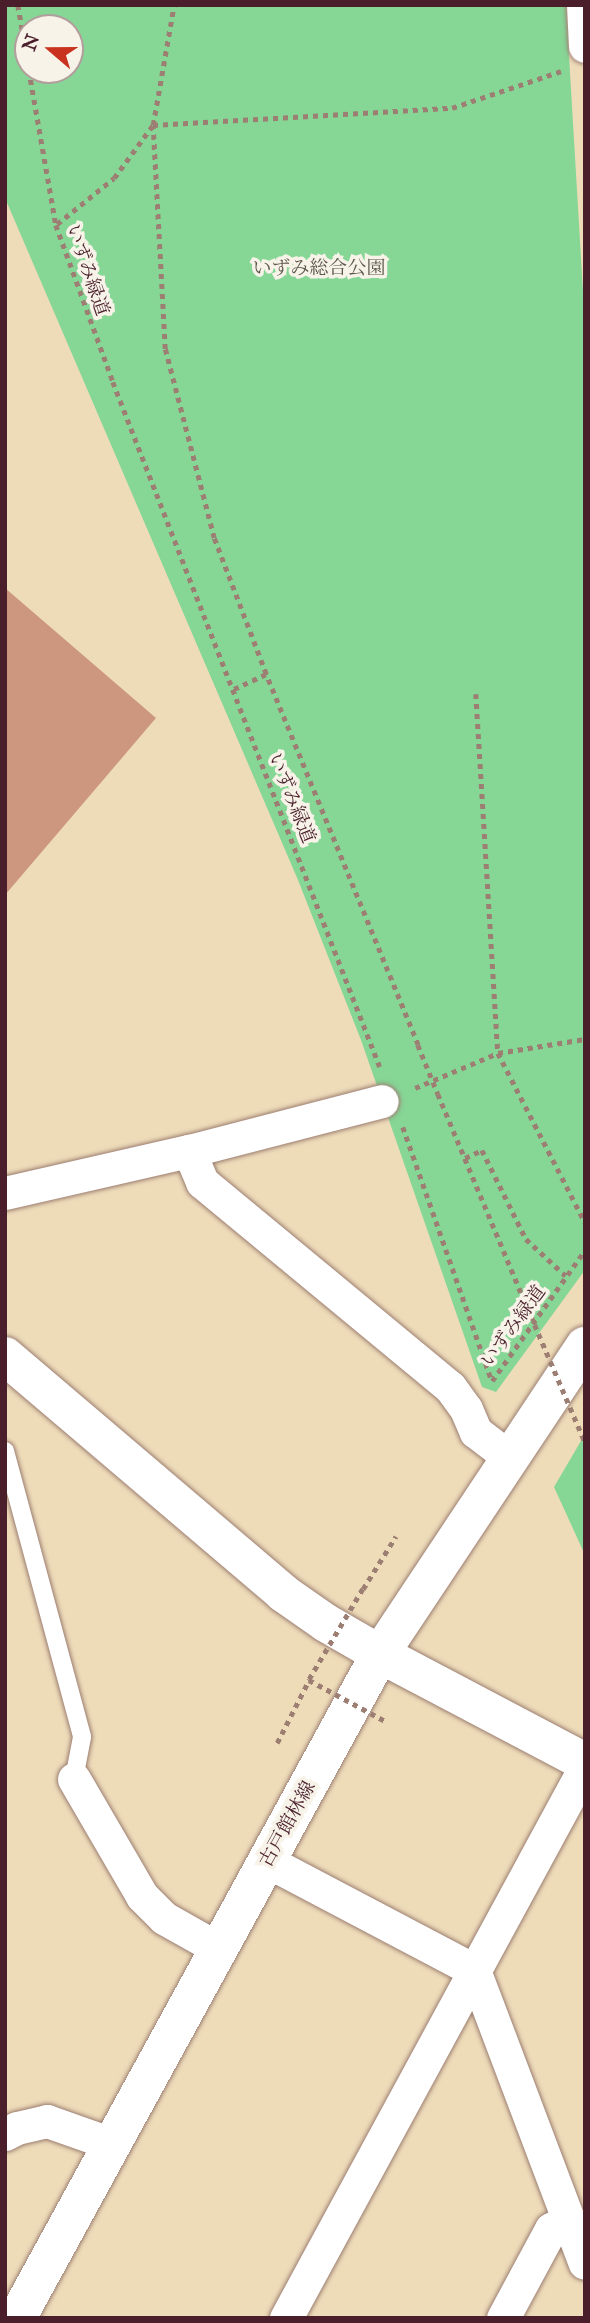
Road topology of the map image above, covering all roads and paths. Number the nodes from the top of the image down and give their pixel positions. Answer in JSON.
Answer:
{"nodes":[{"id":1,"x":174,"y":5,"type":"edge"},
{"id":2,"x":583,"y":5,"type":"edge"},
{"id":3,"x":578,"y":57,"type":"edge"},
{"id":4,"x":31,"y":84,"type":"edge"},
{"id":5,"x":153,"y":125,"type":"junction"},
{"id":6,"x":56,"y":225,"type":"junction"},
{"id":7,"x":266,"y":674,"type":"junction"},
{"id":8,"x":234,"y":689,"type":"junction"},
{"id":9,"x":476,"y":694,"type":"dead end"},
{"id":10,"x":585,"y":1039,"type":"edge"},
{"id":11,"x":498,"y":1053,"type":"junction"},
{"id":12,"x":387,"y":1099,"type":"junction"},
{"id":13,"x":189,"y":1151,"type":"junction"},
{"id":14,"x":465,"y":1158,"type":"junction"},
{"id":15,"x":5,"y":1194,"type":"edge"},
{"id":16,"x":585,"y":1222,"type":"edge"},
{"id":17,"x":585,"y":1250,"type":"edge"},
{"id":18,"x":566,"y":1276,"type":"junction"},
{"id":19,"x":585,"y":1346,"type":"edge"},
{"id":20,"x":7,"y":1364,"type":"edge"},
{"id":21,"x":585,"y":1442,"type":"edge"},
{"id":22,"x":5,"y":1451,"type":"edge"},
{"id":23,"x":510,"y":1458,"type":"junction"},
{"id":24,"x":396,"y":1536,"type":"dead end"},
{"id":25,"x":380,"y":1654,"type":"junction"},
{"id":26,"x":309,"y":1680,"type":"junction"},
{"id":27,"x":385,"y":1721,"type":"dead end"},
{"id":28,"x":277,"y":1744,"type":"dead end"},
{"id":29,"x":585,"y":1764,"type":"edge"},
{"id":30,"x":74,"y":1779,"type":"joint"},
{"id":31,"x":267,"y":1861,"type":"junction"},
{"id":32,"x":219,"y":1949,"type":"junction"},
{"id":33,"x":474,"y":1970,"type":"junction"},
{"id":34,"x":5,"y":2134,"type":"edge"},
{"id":35,"x":112,"y":2144,"type":"junction"},
{"id":36,"x":568,"y":2220,"type":"junction"},
{"id":37,"x":585,"y":2263,"type":"edge"},
{"id":38,"x":17,"y":2318,"type":"edge"},
{"id":39,"x":286,"y":2318,"type":"edge"},
{"id":40,"x":503,"y":2318,"type":"edge"}],
"edges":[{"from":1,"to":5,"type":"path"},
{"from":2,"to":3,"type":"street"},
{"from":3,"to":5,"type":"path"},
{"from":4,"to":6,"type":"path","name":"いずみ緑道"},
{"from":5,"to":6,"type":"path"},
{"from":5,"to":7,"type":"path"},
{"from":6,"to":8,"type":"path","name":"いずみ緑道"},
{"from":7,"to":8,"type":"path"},
{"from":7,"to":14,"type":"path","bridge":true},
{"from":8,"to":12,"type":"path","name":"いずみ緑道"},
{"from":9,"to":11,"type":"path"},
{"from":10,"to":11,"type":"path"},
{"from":11,"to":12,"type":"path"},
{"from":11,"to":16,"type":"path"},
{"from":12,"to":13,"type":"street"},
{"from":12,"to":18,"type":"path","name":"いずみ緑道"},
{"from":13,"to":15,"type":"street"},
{"from":13,"to":23,"type":"street"},
{"from":14,"to":18,"type":"path"},
{"from":14,"to":21,"type":"path","bridge":true},
{"from":17,"to":18,"type":"path","name":"いずみ緑道"},
{"from":19,"to":23,"type":"main road","name":"古戸館林線"},
{"from":20,"to":25,"type":"main road"},
{"from":22,"to":30,"type":"lane"},
{"from":23,"to":25,"type":"main road","name":"古戸館林線"},
{"from":24,"to":26,"type":"path","bridge":true},
{"from":25,"to":29,"type":"main road"},
{"from":25,"to":31,"type":"main road","name":"古戸館林線"},
{"from":26,"to":27,"type":"path","bridge":true},
{"from":26,"to":28,"type":"path"},
{"from":29,"to":33,"type":"street"},
{"from":30,"to":32,"type":"street"},
{"from":31,"to":32,"type":"main road","name":"古戸館林線"},
{"from":31,"to":33,"type":"street"},
{"from":32,"to":35,"type":"main road","name":"古戸館林線"},
{"from":33,"to":36,"type":"street"},
{"from":33,"to":39,"type":"street"},
{"from":34,"to":35,"type":"street"},
{"from":35,"to":38,"type":"main road","name":"古戸館林線"},
{"from":36,"to":37,"type":"street"},
{"from":36,"to":40,"type":"street"}]}
